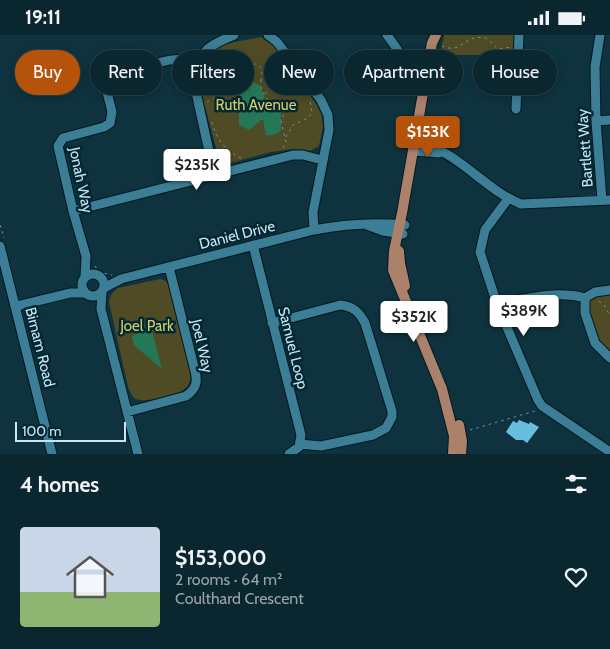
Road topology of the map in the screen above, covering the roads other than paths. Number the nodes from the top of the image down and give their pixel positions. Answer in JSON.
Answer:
{"nodes":[{"id":1,"x":234,"y":35,"type":"edge"},
{"id":2,"x":242,"y":35,"type":"edge"},
{"id":3,"x":268,"y":35,"type":"edge"},
{"id":4,"x":387,"y":35,"type":"edge"},
{"id":5,"x":437,"y":35,"type":"edge"},
{"id":6,"x":519,"y":35,"type":"edge"},
{"id":7,"x":600,"y":35,"type":"edge"},
{"id":8,"x":222,"y":38,"type":"edge"},
{"id":9,"x":205,"y":50,"type":"edge"},
{"id":10,"x":398,"y":50,"type":"edge"},
{"id":11,"x":431,"y":50,"type":"edge"},
{"id":12,"x":108,"y":95,"type":"edge"},
{"id":13,"x":197,"y":95,"type":"edge"},
{"id":14,"x":426,"y":95,"type":"edge"},
{"id":15,"x":516,"y":109,"type":"dead end"},
{"id":16,"x":610,"y":120,"type":"edge"},
{"id":17,"x":596,"y":121,"type":"junction"},
{"id":18,"x":418,"y":147,"type":"junction"},
{"id":19,"x":322,"y":160,"type":"junction"},
{"id":20,"x":214,"y":174,"type":"junction"},
{"id":21,"x":508,"y":199,"type":"junction"},
{"id":22,"x":606,"y":200,"type":"edge"},
{"id":23,"x":73,"y":211,"type":"junction"},
{"id":24,"x":401,"y":229,"type":"junction"},
{"id":25,"x":314,"y":230,"type":"junction"},
{"id":26,"x":2,"y":244,"type":"edge"},
{"id":27,"x":253,"y":245,"type":"junction"},
{"id":28,"x":86,"y":257,"type":"junction"},
{"id":29,"x":169,"y":267,"type":"junction"},
{"id":30,"x":99,"y":276,"type":"junction"},
{"id":31,"x":118,"y":277,"type":"junction"},
{"id":32,"x":85,"y":288,"type":"junction"},
{"id":33,"x":103,"y":290,"type":"junction"},
{"id":34,"x":610,"y":290,"type":"edge"},
{"id":35,"x":584,"y":298,"type":"junction"},
{"id":36,"x":497,"y":304,"type":"junction"},
{"id":37,"x":16,"y":306,"type":"junction"},
{"id":38,"x":101,"y":309,"type":"junction"},
{"id":39,"x":272,"y":323,"type":"junction"},
{"id":40,"x":610,"y":358,"type":"edge"},
{"id":41,"x":126,"y":412,"type":"junction"},
{"id":42,"x":300,"y":444,"type":"junction"},
{"id":43,"x":610,"y":451,"type":"edge"},
{"id":44,"x":52,"y":454,"type":"edge"},
{"id":45,"x":138,"y":454,"type":"edge"},
{"id":46,"x":289,"y":454,"type":"edge"},
{"id":47,"x":453,"y":454,"type":"edge"},
{"id":48,"x":461,"y":454,"type":"edge"}],
"edges":[{"from":1,"to":2,"type":"street"},
{"from":1,"to":8,"type":"street"},
{"from":3,"to":19,"type":"street"},
{"from":4,"to":10,"type":"street"},
{"from":5,"to":11,"type":"main road"},
{"from":6,"to":15,"type":"street"},
{"from":7,"to":17,"type":"street","name":"Bartlett Way"},
{"from":8,"to":9,"type":"street"},
{"from":12,"to":23,"type":"street","name":"Jonah Way"},
{"from":13,"to":20,"type":"street"},
{"from":14,"to":18,"type":"main road"},
{"from":16,"to":17,"type":"street"},
{"from":17,"to":22,"type":"street","name":"Bartlett Way"},
{"from":18,"to":21,"type":"street"},
{"from":18,"to":24,"type":"main road"},
{"from":19,"to":20,"type":"street"},
{"from":19,"to":25,"type":"street"},
{"from":20,"to":23,"type":"street"},
{"from":21,"to":22,"type":"street"},
{"from":21,"to":36,"type":"street"},
{"from":23,"to":28,"type":"street","name":"Jonah Way"},
{"from":24,"to":25,"type":"street","name":"Daniel Drive"},
{"from":24,"to":47,"type":"main road"},
{"from":24,"to":48,"type":"main road"},
{"from":25,"to":27,"type":"street","name":"Daniel Drive"},
{"from":26,"to":37,"type":"street","name":"Birnam Road"},
{"from":27,"to":29,"type":"street","name":"Daniel Drive"},
{"from":27,"to":39,"type":"street","name":"Samuel Loop"},
{"from":28,"to":30,"type":"street","name":"Jonah Way"},
{"from":28,"to":32,"type":"street","name":"Jonah Way"},
{"from":29,"to":31,"type":"street","name":"Daniel Drive"},
{"from":29,"to":41,"type":"street","name":"Joel Way"},
{"from":30,"to":31,"type":"street","name":"Daniel Drive"},
{"from":30,"to":32,"type":"street","name":"Daniel Drive"},
{"from":30,"to":33,"type":"street"},
{"from":31,"to":33,"type":"street","name":"Daniel Drive"},
{"from":32,"to":33,"type":"street","name":"Daniel Drive"},
{"from":32,"to":37,"type":"street","name":"Daniel Drive"},
{"from":32,"to":38,"type":"street"},
{"from":33,"to":38,"type":"street"},
{"from":34,"to":35,"type":"street"},
{"from":35,"to":36,"type":"street"},
{"from":35,"to":40,"type":"street"},
{"from":36,"to":43,"type":"street"},
{"from":37,"to":44,"type":"street","name":"Birnam Road"},
{"from":38,"to":41,"type":"street"},
{"from":39,"to":42,"type":"street","name":"Samuel Loop"},
{"from":39,"to":42,"type":"street"},
{"from":41,"to":45,"type":"street"},
{"from":42,"to":46,"type":"street"}]}
